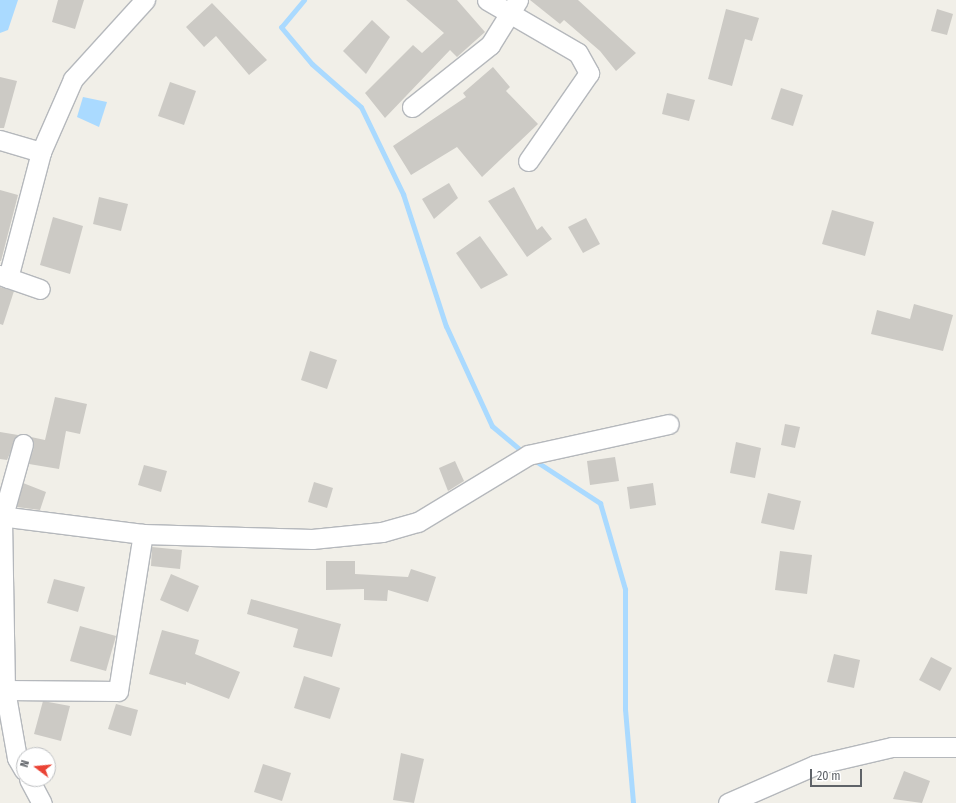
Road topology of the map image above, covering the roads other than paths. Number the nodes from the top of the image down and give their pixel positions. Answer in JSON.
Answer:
{"nodes":[{"id":1,"x":145,"y":0,"type":"edge"},
{"id":2,"x":488,"y":0,"type":"edge"},
{"id":3,"x":514,"y":6,"type":"edge"},
{"id":4,"x":412,"y":107,"type":"dead end"},
{"id":5,"x":0,"y":140,"type":"edge"},
{"id":6,"x":41,"y":152,"type":"junction"},
{"id":7,"x":528,"y":161,"type":"dead end"},
{"id":8,"x":4,"y":277,"type":"edge"},
{"id":9,"x":40,"y":289,"type":"dead end"},
{"id":10,"x":669,"y":424,"type":"dead end"},
{"id":11,"x":23,"y":444,"type":"dead end"},
{"id":12,"x":1,"y":518,"type":"edge"},
{"id":13,"x":143,"y":534,"type":"junction"},
{"id":14,"x":2,"y":690,"type":"edge"},
{"id":15,"x":956,"y":747,"type":"edge"},
{"id":16,"x":16,"y":753,"type":"edge"},
{"id":17,"x":33,"y":787,"type":"edge"},
{"id":18,"x":42,"y":803,"type":"edge"},
{"id":19,"x":728,"y":803,"type":"edge"}],
"edges":[{"from":1,"to":6,"type":"street"},
{"from":2,"to":3,"type":"street"},
{"from":3,"to":4,"type":"street"},
{"from":3,"to":7,"type":"street"},
{"from":5,"to":6,"type":"street"},
{"from":6,"to":8,"type":"street"},
{"from":8,"to":9,"type":"street"},
{"from":10,"to":13,"type":"street"},
{"from":11,"to":12,"type":"street"},
{"from":12,"to":13,"type":"street"},
{"from":12,"to":14,"type":"street"},
{"from":13,"to":14,"type":"street"},
{"from":14,"to":16,"type":"street"},
{"from":15,"to":19,"type":"street"},
{"from":17,"to":18,"type":"street"}]}
